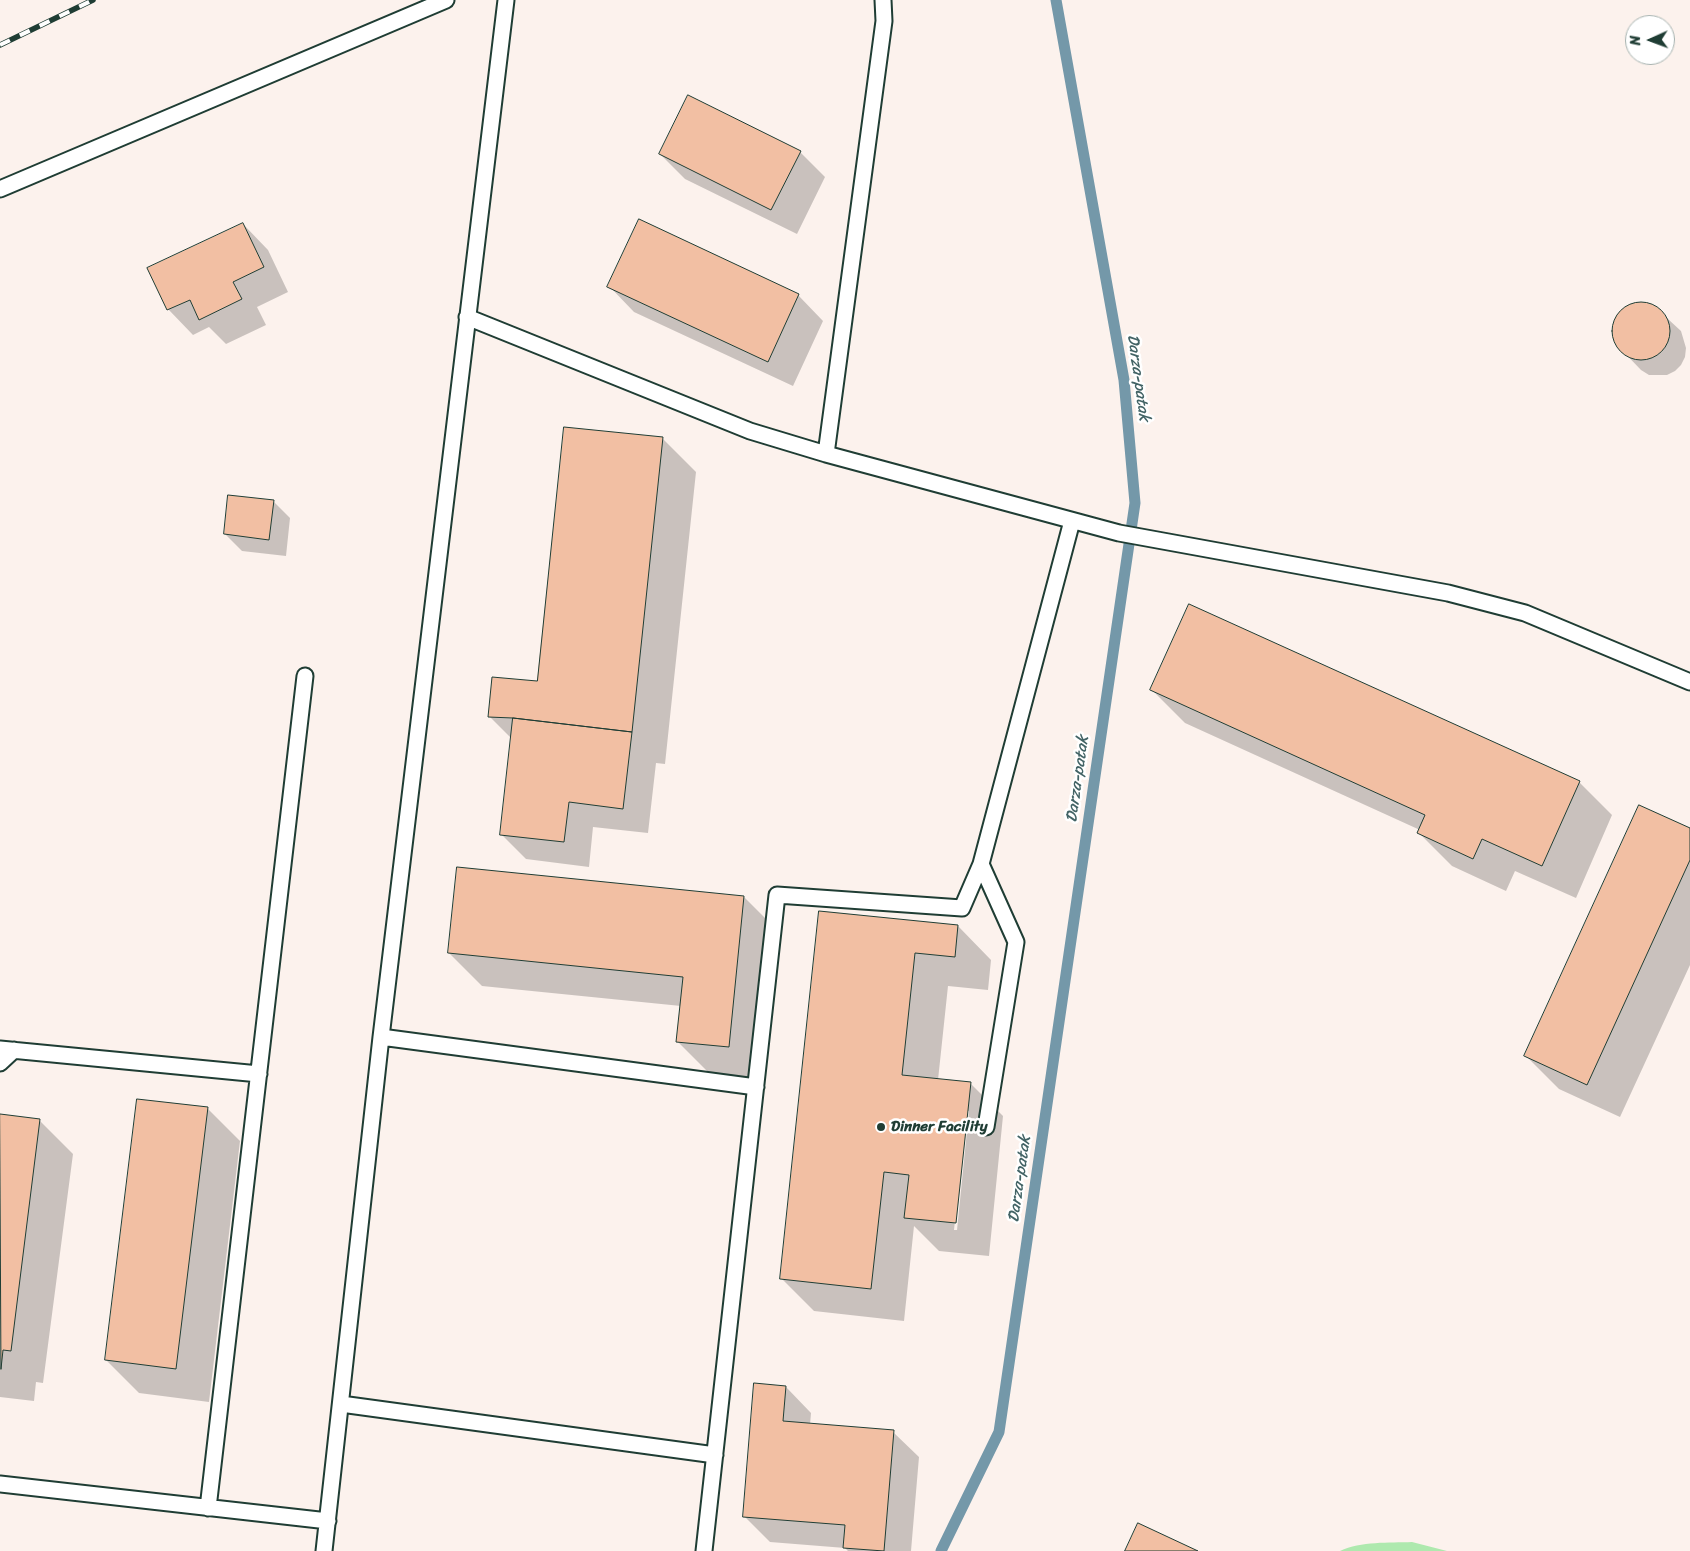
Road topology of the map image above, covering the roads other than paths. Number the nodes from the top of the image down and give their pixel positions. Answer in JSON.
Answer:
{"nodes":[{"id":1,"x":446,"y":0,"type":"edge"},
{"id":2,"x":506,"y":0,"type":"edge"},
{"id":3,"x":883,"y":0,"type":"edge"},
{"id":4,"x":0,"y":189,"type":"edge"},
{"id":5,"x":467,"y":317,"type":"junction"},
{"id":6,"x":826,"y":454,"type":"junction"},
{"id":7,"x":1072,"y":521,"type":"junction"},
{"id":8,"x":305,"y":676,"type":"dead end"},
{"id":9,"x":1690,"y":682,"type":"edge"},
{"id":10,"x":981,"y":864,"type":"junction"},
{"id":11,"x":381,"y":1037,"type":"junction"},
{"id":12,"x":7,"y":1049,"type":"edge"},
{"id":13,"x":0,"y":1063,"type":"edge"},
{"id":14,"x":259,"y":1074,"type":"junction"},
{"id":15,"x":756,"y":1087,"type":"junction"},
{"id":16,"x":986,"y":1128,"type":"dead end"},
{"id":17,"x":341,"y":1404,"type":"junction"},
{"id":18,"x":715,"y":1456,"type":"junction"},
{"id":19,"x":0,"y":1484,"type":"edge"},
{"id":20,"x":208,"y":1508,"type":"junction"},
{"id":21,"x":328,"y":1521,"type":"junction"},
{"id":22,"x":324,"y":1551,"type":"edge"},
{"id":23,"x":704,"y":1551,"type":"edge"}],
"edges":[{"from":1,"to":4,"type":"lane"},
{"from":2,"to":5,"type":"lane"},
{"from":3,"to":6,"type":"lane"},
{"from":5,"to":6,"type":"lane"},
{"from":5,"to":11,"type":"lane"},
{"from":6,"to":7,"type":"lane"},
{"from":7,"to":9,"type":"lane"},
{"from":7,"to":10,"type":"lane"},
{"from":8,"to":14,"type":"lane"},
{"from":10,"to":15,"type":"lane"},
{"from":10,"to":16,"type":"lane"},
{"from":11,"to":15,"type":"lane"},
{"from":11,"to":17,"type":"lane"},
{"from":12,"to":13,"type":"lane"},
{"from":12,"to":14,"type":"lane"},
{"from":14,"to":20,"type":"lane"},
{"from":15,"to":18,"type":"lane"},
{"from":17,"to":18,"type":"lane"},
{"from":17,"to":21,"type":"lane"},
{"from":18,"to":23,"type":"lane"},
{"from":19,"to":20,"type":"lane"},
{"from":20,"to":21,"type":"lane"},
{"from":21,"to":22,"type":"lane"}]}
